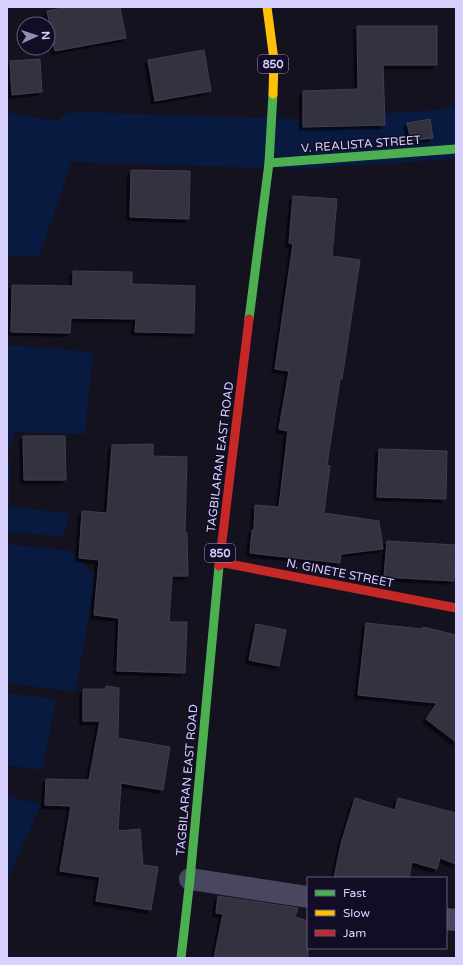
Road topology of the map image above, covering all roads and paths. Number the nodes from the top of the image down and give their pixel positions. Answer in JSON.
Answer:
{"nodes":[{"id":1,"x":267,"y":7,"type":"edge"},
{"id":2,"x":456,"y":149,"type":"edge"},
{"id":3,"x":269,"y":163,"type":"junction"},
{"id":4,"x":219,"y":562,"type":"junction"},
{"id":5,"x":456,"y":608,"type":"edge"},
{"id":6,"x":190,"y":878,"type":"junction"},
{"id":7,"x":307,"y":897,"type":"edge"},
{"id":8,"x":181,"y":958,"type":"edge"}],
"edges":[{"from":1,"to":3,"type":"main road","name":"TAGBILARAN EAST ROAD","number":"850"},
{"from":2,"to":3,"type":"main road","name":"V. REALISTA STREET"},
{"from":3,"to":4,"type":"main road","name":"TAGBILARAN EAST ROAD","number":"850"},
{"from":4,"to":5,"type":"main road","name":"N. GINETE STREET"},
{"from":4,"to":6,"type":"main road","name":"TAGBILARAN EAST ROAD","number":"850"},
{"from":6,"to":7,"type":"street"},
{"from":6,"to":8,"type":"main road","name":"TAGBILARAN EAST ROAD","number":"850"}]}
